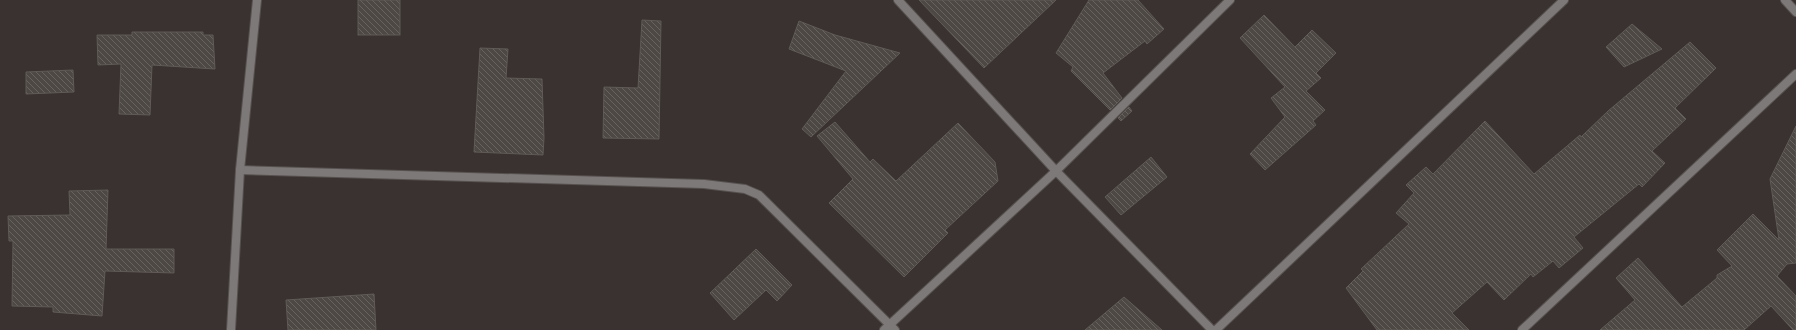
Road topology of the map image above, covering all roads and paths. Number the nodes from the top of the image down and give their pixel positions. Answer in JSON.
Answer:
{"nodes":[{"id":1,"x":257,"y":0,"type":"edge"},
{"id":2,"x":898,"y":0,"type":"edge"},
{"id":3,"x":1230,"y":0,"type":"edge"},
{"id":4,"x":1564,"y":0,"type":"edge"},
{"id":5,"x":1785,"y":0,"type":"edge"},
{"id":6,"x":1796,"y":12,"type":"edge"},
{"id":7,"x":1796,"y":74,"type":"edge"},
{"id":8,"x":240,"y":170,"type":"junction"},
{"id":9,"x":1056,"y":170,"type":"junction"},
{"id":10,"x":889,"y":328,"type":"edge"},
{"id":11,"x":230,"y":330,"type":"edge"},
{"id":12,"x":1212,"y":330,"type":"edge"},
{"id":13,"x":1216,"y":330,"type":"edge"},
{"id":14,"x":1522,"y":330,"type":"edge"}],
"edges":[{"from":1,"to":8,"type":"street"},
{"from":2,"to":9,"type":"street"},
{"from":3,"to":9,"type":"street"},
{"from":4,"to":13,"type":"street"},
{"from":5,"to":6,"type":"street"},
{"from":7,"to":14,"type":"street"},
{"from":8,"to":10,"type":"street"},
{"from":8,"to":11,"type":"street"},
{"from":9,"to":10,"type":"street"},
{"from":9,"to":12,"type":"street"}]}
